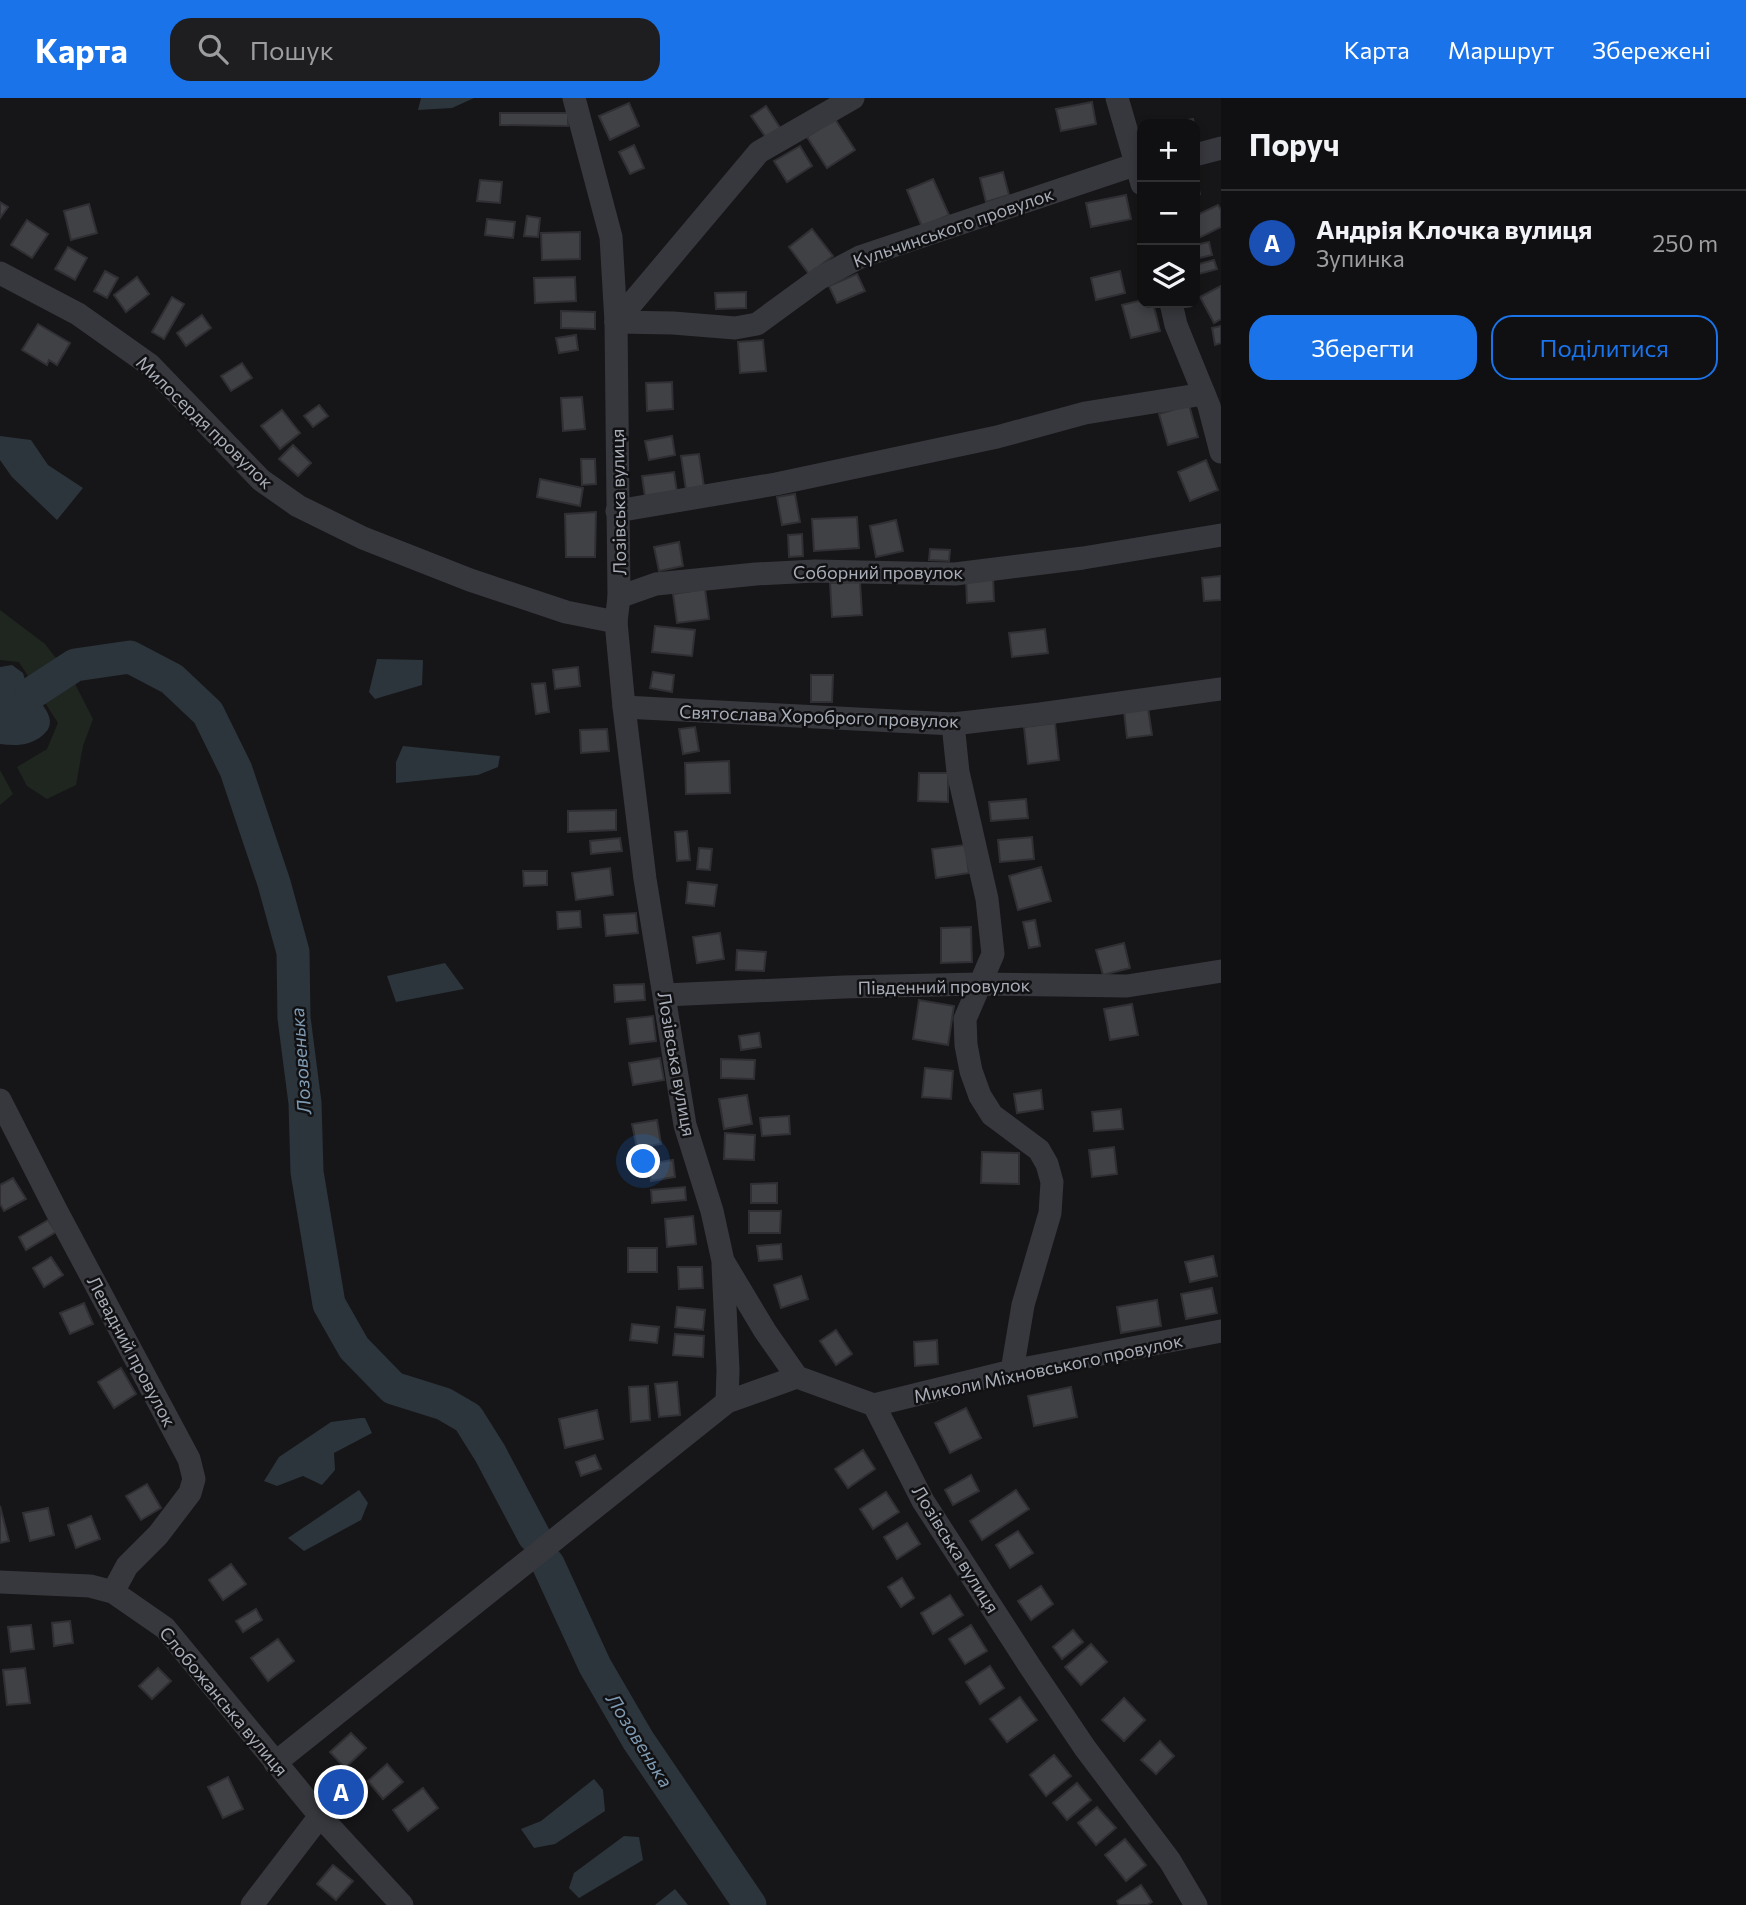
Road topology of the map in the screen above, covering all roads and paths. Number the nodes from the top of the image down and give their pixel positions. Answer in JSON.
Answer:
{"nodes":[{"id":1,"x":574,"y":98,"type":"edge"},
{"id":2,"x":853,"y":98,"type":"edge"},
{"id":3,"x":1117,"y":98,"type":"edge"},
{"id":4,"x":1221,"y":148,"type":"edge"},
{"id":5,"x":1200,"y":154,"type":"edge"},
{"id":6,"x":1137,"y":163,"type":"edge"},
{"id":7,"x":1137,"y":174,"type":"edge"},
{"id":8,"x":0,"y":273,"type":"edge"},
{"id":9,"x":1172,"y":308,"type":"edge"},
{"id":10,"x":616,"y":322,"type":"junction"},
{"id":11,"x":1211,"y":401,"type":"edge"},
{"id":12,"x":1221,"y":452,"type":"edge"},
{"id":13,"x":617,"y":511,"type":"junction"},
{"id":14,"x":1221,"y":535,"type":"edge"},
{"id":15,"x":619,"y":597,"type":"junction"},
{"id":16,"x":616,"y":622,"type":"junction"},
{"id":17,"x":1221,"y":689,"type":"edge"},
{"id":18,"x":624,"y":707,"type":"junction"},
{"id":19,"x":953,"y":724,"type":"junction"},
{"id":20,"x":1221,"y":971,"type":"edge"},
{"id":21,"x":979,"y":984,"type":"junction"},
{"id":22,"x":666,"y":995,"type":"junction"},
{"id":23,"x":0,"y":1100,"type":"edge"},
{"id":24,"x":723,"y":1261,"type":"junction"},
{"id":25,"x":1221,"y":1331,"type":"edge"},
{"id":26,"x":1012,"y":1371,"type":"junction"},
{"id":27,"x":797,"y":1377,"type":"junction"},
{"id":28,"x":727,"y":1402,"type":"junction"},
{"id":29,"x":874,"y":1405,"type":"junction"},
{"id":30,"x":0,"y":1582,"type":"edge"},
{"id":31,"x":114,"y":1592,"type":"junction"},
{"id":32,"x":275,"y":1763,"type":"junction"},
{"id":33,"x":320,"y":1816,"type":"junction"},
{"id":34,"x":252,"y":1905,"type":"edge"},
{"id":35,"x":402,"y":1905,"type":"edge"},
{"id":36,"x":1196,"y":1905,"type":"edge"}],
"edges":[{"from":1,"to":10,"type":"street","name":"Лозівська вулиця"},
{"from":2,"to":10,"type":"street"},
{"from":3,"to":6,"type":"street"},
{"from":4,"to":5,"type":"street"},
{"from":7,"to":10,"type":"street","name":"Кульчинського провулок"},
{"from":8,"to":16,"type":"street","name":"Милосердя провулок"},
{"from":9,"to":11,"type":"street"},
{"from":10,"to":13,"type":"street","name":"Лозівська вулиця"},
{"from":11,"to":12,"type":"street"},
{"from":11,"to":13,"type":"street"},
{"from":13,"to":15,"type":"street","name":"Лозівська вулиця"},
{"from":14,"to":15,"type":"street","name":"Соборний провулок"},
{"from":15,"to":16,"type":"street","name":"Лозівська вулиця"},
{"from":16,"to":18,"type":"street","name":"Лозівська вулиця"},
{"from":17,"to":19,"type":"street","name":"Святослава Хороброго провулок"},
{"from":18,"to":19,"type":"street","name":"Святослава Хороброго провулок"},
{"from":18,"to":22,"type":"street","name":"Лозівська вулиця"},
{"from":19,"to":21,"type":"street"},
{"from":20,"to":21,"type":"street","name":"Південний провулок"},
{"from":21,"to":22,"type":"street","name":"Південний провулок"},
{"from":21,"to":26,"type":"street"},
{"from":22,"to":24,"type":"street","name":"Лозівська вулиця"},
{"from":23,"to":31,"type":"street","name":"Левадний провулок"},
{"from":24,"to":27,"type":"street","name":"Лозівська вулиця"},
{"from":24,"to":28,"type":"street"},
{"from":25,"to":26,"type":"street","name":"Миколи Міхновського провулок"},
{"from":26,"to":29,"type":"street","name":"Миколи Міхновського провулок"},
{"from":27,"to":28,"type":"street"},
{"from":27,"to":29,"type":"street"},
{"from":28,"to":32,"type":"street"},
{"from":29,"to":36,"type":"street","name":"Лозівська вулиця"},
{"from":30,"to":31,"type":"street","name":"Слобожанська вулиця"},
{"from":31,"to":32,"type":"street","name":"Слобожанська вулиця"},
{"from":32,"to":33,"type":"street","name":"Слобожанська вулиця"},
{"from":33,"to":34,"type":"street"},
{"from":33,"to":35,"type":"street","name":"Слобожанська вулиця"}]}
